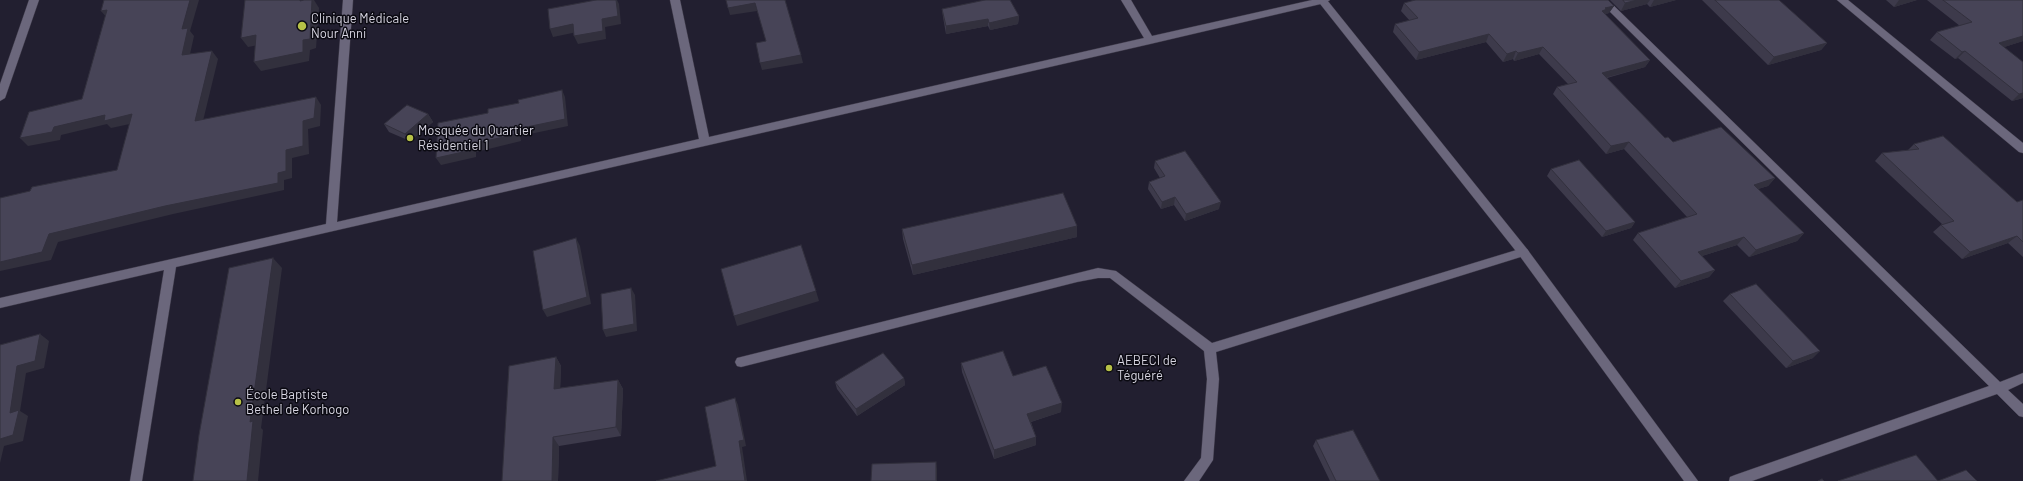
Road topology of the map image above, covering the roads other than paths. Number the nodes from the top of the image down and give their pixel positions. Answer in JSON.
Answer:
{"nodes":[{"id":1,"x":34,"y":0,"type":"edge"},
{"id":2,"x":348,"y":0,"type":"edge"},
{"id":3,"x":675,"y":0,"type":"edge"},
{"id":4,"x":1126,"y":0,"type":"edge"},
{"id":5,"x":1323,"y":0,"type":"edge"},
{"id":6,"x":1604,"y":0,"type":"edge"},
{"id":7,"x":1842,"y":0,"type":"edge"},
{"id":8,"x":1150,"y":41,"type":"junction"},
{"id":9,"x":10,"y":69,"type":"junction"},
{"id":10,"x":0,"y":71,"type":"edge"},
{"id":11,"x":0,"y":98,"type":"edge"},
{"id":12,"x":705,"y":142,"type":"junction"},
{"id":13,"x":2023,"y":149,"type":"edge"},
{"id":14,"x":330,"y":228,"type":"junction"},
{"id":15,"x":1523,"y":252,"type":"junction"},
{"id":16,"x":171,"y":264,"type":"junction"},
{"id":17,"x":0,"y":303,"type":"edge"},
{"id":18,"x":1210,"y":349,"type":"junction"},
{"id":19,"x":741,"y":362,"type":"dead end"},
{"id":20,"x":2023,"y":378,"type":"edge"},
{"id":21,"x":1999,"y":388,"type":"junction"},
{"id":22,"x":2023,"y":412,"type":"edge"},
{"id":23,"x":136,"y":481,"type":"edge"},
{"id":24,"x":1190,"y":481,"type":"edge"},
{"id":25,"x":1692,"y":481,"type":"edge"},
{"id":26,"x":1735,"y":481,"type":"edge"}],
"edges":[{"from":1,"to":9,"type":"street"},
{"from":2,"to":14,"type":"street"},
{"from":3,"to":12,"type":"street"},
{"from":4,"to":8,"type":"street"},
{"from":5,"to":8,"type":"street"},
{"from":5,"to":15,"type":"street"},
{"from":6,"to":21,"type":"street"},
{"from":7,"to":13,"type":"street"},
{"from":8,"to":12,"type":"street"},
{"from":9,"to":10,"type":"street"},
{"from":9,"to":11,"type":"street"},
{"from":12,"to":14,"type":"street"},
{"from":14,"to":16,"type":"street"},
{"from":15,"to":18,"type":"street"},
{"from":15,"to":25,"type":"street"},
{"from":16,"to":17,"type":"street"},
{"from":16,"to":23,"type":"street"},
{"from":18,"to":19,"type":"street"},
{"from":18,"to":24,"type":"street"},
{"from":20,"to":21,"type":"street"},
{"from":21,"to":22,"type":"street"},
{"from":21,"to":26,"type":"street"}]}
